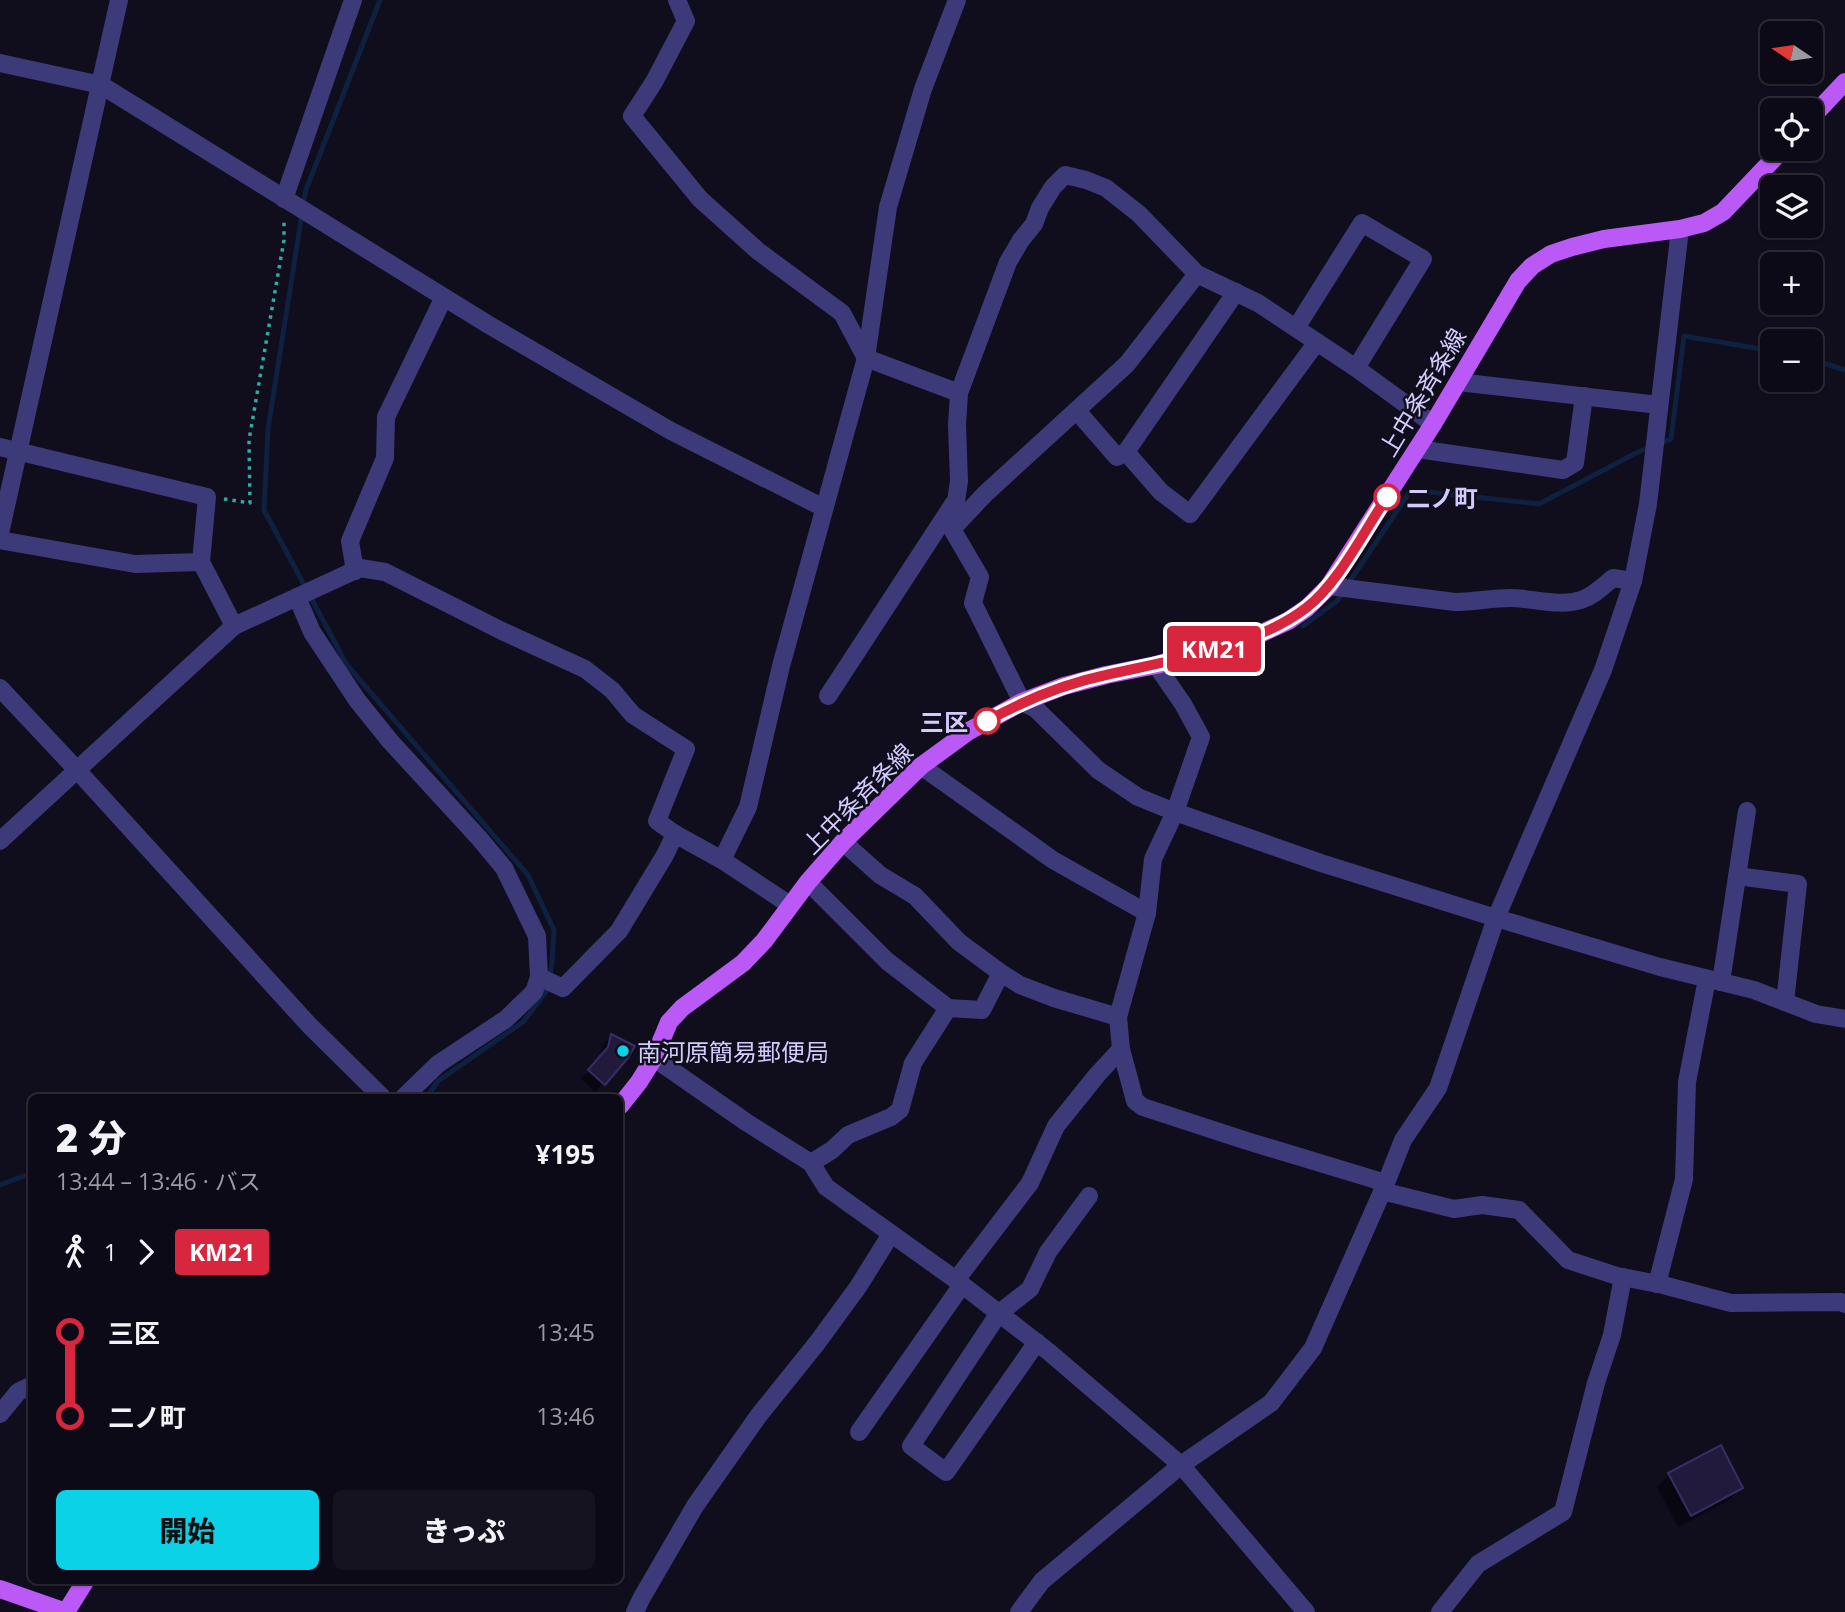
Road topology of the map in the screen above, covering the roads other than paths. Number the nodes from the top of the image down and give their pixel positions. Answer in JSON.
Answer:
{"nodes":[{"id":1,"x":119,"y":0,"type":"edge"},
{"id":2,"x":353,"y":0,"type":"edge"},
{"id":3,"x":677,"y":0,"type":"edge"},
{"id":4,"x":957,"y":0,"type":"edge"},
{"id":5,"x":0,"y":62,"type":"edge"},
{"id":6,"x":1845,"y":82,"type":"edge"},
{"id":7,"x":101,"y":85,"type":"junction"},
{"id":8,"x":1823,"y":105,"type":"edge"},
{"id":9,"x":1772,"y":161,"type":"edge"},
{"id":10,"x":284,"y":199,"type":"junction"},
{"id":11,"x":1680,"y":229,"type":"junction"},
{"id":12,"x":1197,"y":274,"type":"junction"},
{"id":13,"x":1236,"y":292,"type":"junction"},
{"id":14,"x":444,"y":297,"type":"junction"},
{"id":15,"x":1296,"y":328,"type":"junction"},
{"id":16,"x":1317,"y":342,"type":"junction"},
{"id":17,"x":866,"y":358,"type":"junction"},
{"id":18,"x":1356,"y":368,"type":"junction"},
{"id":19,"x":1458,"y":382,"type":"junction"},
{"id":20,"x":959,"y":393,"type":"junction"},
{"id":21,"x":1584,"y":396,"type":"junction"},
{"id":22,"x":1659,"y":405,"type":"junction"},
{"id":23,"x":1077,"y":411,"type":"junction"},
{"id":24,"x":1433,"y":425,"type":"junction"},
{"id":25,"x":0,"y":447,"type":"edge"},
{"id":26,"x":1417,"y":449,"type":"junction"},
{"id":27,"x":19,"y":451,"type":"junction"},
{"id":28,"x":1126,"y":452,"type":"junction"},
{"id":29,"x":956,"y":499,"type":"junction"},
{"id":30,"x":824,"y":508,"type":"junction"},
{"id":31,"x":952,"y":529,"type":"junction"},
{"id":32,"x":0,"y":533,"type":"edge"},
{"id":33,"x":0,"y":540,"type":"edge"},
{"id":34,"x":201,"y":562,"type":"junction"},
{"id":35,"x":355,"y":571,"type":"junction"},
{"id":36,"x":1633,"y":581,"type":"junction"},
{"id":37,"x":1329,"y":586,"type":"junction"},
{"id":38,"x":298,"y":597,"type":"junction"},
{"id":39,"x":233,"y":626,"type":"junction"},
{"id":40,"x":1156,"y":665,"type":"junction"},
{"id":41,"x":0,"y":688,"type":"edge"},
{"id":42,"x":828,"y":696,"type":"dead end"},
{"id":43,"x":1022,"y":702,"type":"junction"},
{"id":44,"x":921,"y":765,"type":"junction"},
{"id":45,"x":77,"y":770,"type":"junction"},
{"id":46,"x":1747,"y":811,"type":"dead end"},
{"id":47,"x":1175,"y":812,"type":"junction"},
{"id":48,"x":675,"y":834,"type":"junction"},
{"id":49,"x":0,"y":841,"type":"edge"},
{"id":50,"x":843,"y":842,"type":"junction"},
{"id":51,"x":722,"y":860,"type":"junction"},
{"id":52,"x":1737,"y":876,"type":"junction"},
{"id":53,"x":808,"y":882,"type":"junction"},
{"id":54,"x":790,"y":905,"type":"junction"},
{"id":55,"x":1147,"y":913,"type":"junction"},
{"id":56,"x":1496,"y":918,"type":"junction"},
{"id":57,"x":1001,"y":973,"type":"junction"},
{"id":58,"x":539,"y":977,"type":"junction"},
{"id":59,"x":1714,"y":981,"type":"junction"},
{"id":60,"x":1785,"y":1002,"type":"junction"},
{"id":61,"x":948,"y":1008,"type":"junction"},
{"id":62,"x":1118,"y":1017,"type":"junction"},
{"id":63,"x":1845,"y":1019,"type":"edge"},
{"id":64,"x":1121,"y":1049,"type":"junction"},
{"id":65,"x":654,"y":1058,"type":"junction"},
{"id":66,"x":379,"y":1094,"type":"edge"},
{"id":67,"x":407,"y":1094,"type":"edge"},
{"id":68,"x":623,"y":1102,"type":"edge"},
{"id":69,"x":811,"y":1163,"type":"junction"},
{"id":70,"x":1384,"y":1187,"type":"junction"},
{"id":71,"x":1089,"y":1196,"type":"dead end"},
{"id":72,"x":891,"y":1234,"type":"junction"},
{"id":73,"x":1623,"y":1278,"type":"junction"},
{"id":74,"x":959,"y":1282,"type":"junction"},
{"id":75,"x":1657,"y":1284,"type":"junction"},
{"id":76,"x":1845,"y":1304,"type":"edge"},
{"id":77,"x":999,"y":1313,"type":"junction"},
{"id":78,"x":1037,"y":1342,"type":"junction"},
{"id":79,"x":28,"y":1386,"type":"edge"},
{"id":80,"x":0,"y":1413,"type":"edge"},
{"id":81,"x":859,"y":1432,"type":"dead end"},
{"id":82,"x":1181,"y":1465,"type":"junction"},
{"id":83,"x":84,"y":1584,"type":"edge"},
{"id":84,"x":0,"y":1589,"type":"edge"},
{"id":85,"x":66,"y":1612,"type":"edge"},
{"id":86,"x":635,"y":1612,"type":"edge"},
{"id":87,"x":1019,"y":1612,"type":"edge"},
{"id":88,"x":1306,"y":1612,"type":"edge"},
{"id":89,"x":1440,"y":1612,"type":"edge"}],
"edges":[{"from":1,"to":7,"type":"street"},
{"from":2,"to":10,"type":"street"},
{"from":3,"to":17,"type":"street"},
{"from":4,"to":17,"type":"street"},
{"from":5,"to":7,"type":"street"},
{"from":6,"to":8,"type":"main road"},
{"from":7,"to":10,"type":"street"},
{"from":7,"to":27,"type":"street"},
{"from":9,"to":11,"type":"main road","name":"上中条斉条線"},
{"from":10,"to":14,"type":"street"},
{"from":11,"to":19,"type":"main road","name":"上中条斉条線"},
{"from":11,"to":22,"type":"street"},
{"from":12,"to":13,"type":"street"},
{"from":12,"to":20,"type":"street"},
{"from":12,"to":23,"type":"street"},
{"from":13,"to":15,"type":"street"},
{"from":13,"to":28,"type":"street"},
{"from":14,"to":30,"type":"street"},
{"from":14,"to":35,"type":"street"},
{"from":15,"to":16,"type":"street"},
{"from":15,"to":18,"type":"street"},
{"from":16,"to":18,"type":"street"},
{"from":16,"to":28,"type":"street"},
{"from":17,"to":20,"type":"street"},
{"from":17,"to":30,"type":"street"},
{"from":18,"to":24,"type":"street"},
{"from":19,"to":21,"type":"street"},
{"from":19,"to":24,"type":"main road","name":"上中条斉条線"},
{"from":20,"to":29,"type":"street"},
{"from":21,"to":22,"type":"street"},
{"from":21,"to":26,"type":"street"},
{"from":22,"to":36,"type":"street"},
{"from":23,"to":28,"type":"street"},
{"from":23,"to":31,"type":"street"},
{"from":24,"to":26,"type":"main road","name":"上中条斉条線"},
{"from":25,"to":27,"type":"street"},
{"from":26,"to":37,"type":"main road","name":"上中条斉条線"},
{"from":27,"to":32,"type":"street"},
{"from":27,"to":34,"type":"street"},
{"from":29,"to":31,"type":"street"},
{"from":29,"to":42,"type":"street"},
{"from":30,"to":51,"type":"street"},
{"from":31,"to":43,"type":"street"},
{"from":33,"to":34,"type":"street"},
{"from":34,"to":39,"type":"street"},
{"from":35,"to":38,"type":"street"},
{"from":35,"to":48,"type":"street"},
{"from":36,"to":37,"type":"street"},
{"from":36,"to":56,"type":"street"},
{"from":37,"to":40,"type":"main road","name":"上中条斉条線"},
{"from":38,"to":39,"type":"street"},
{"from":38,"to":58,"type":"street"},
{"from":39,"to":45,"type":"street"},
{"from":40,"to":43,"type":"main road","name":"上中条斉条線"},
{"from":40,"to":47,"type":"street"},
{"from":41,"to":45,"type":"street"},
{"from":43,"to":44,"type":"main road","name":"上中条斉条線"},
{"from":43,"to":47,"type":"street"},
{"from":44,"to":50,"type":"main road","name":"上中条斉条線"},
{"from":44,"to":55,"type":"street"},
{"from":45,"to":49,"type":"street"},
{"from":45,"to":66,"type":"street"},
{"from":46,"to":52,"type":"street"},
{"from":47,"to":55,"type":"street"},
{"from":47,"to":56,"type":"street"},
{"from":48,"to":51,"type":"street"},
{"from":48,"to":58,"type":"street"},
{"from":50,"to":53,"type":"main road","name":"上中条斉条線"},
{"from":50,"to":57,"type":"street"},
{"from":51,"to":54,"type":"street"},
{"from":52,"to":59,"type":"street"},
{"from":52,"to":60,"type":"street"},
{"from":53,"to":54,"type":"main road","name":"上中条斉条線"},
{"from":53,"to":61,"type":"street"},
{"from":54,"to":65,"type":"main road","name":"上中条斉条線"},
{"from":55,"to":62,"type":"street"},
{"from":56,"to":59,"type":"street"},
{"from":56,"to":70,"type":"street"},
{"from":57,"to":61,"type":"street"},
{"from":57,"to":62,"type":"street"},
{"from":58,"to":67,"type":"street"},
{"from":59,"to":60,"type":"street"},
{"from":59,"to":75,"type":"street"},
{"from":60,"to":63,"type":"street"},
{"from":61,"to":69,"type":"street"},
{"from":62,"to":64,"type":"street"},
{"from":64,"to":70,"type":"street"},
{"from":64,"to":74,"type":"street"},
{"from":65,"to":68,"type":"main road","name":"上中条斉条線"},
{"from":65,"to":69,"type":"street"},
{"from":69,"to":72,"type":"street"},
{"from":70,"to":73,"type":"street"},
{"from":70,"to":82,"type":"street"},
{"from":71,"to":77,"type":"street"},
{"from":72,"to":74,"type":"street"},
{"from":72,"to":86,"type":"street"},
{"from":73,"to":75,"type":"street"},
{"from":73,"to":89,"type":"street"},
{"from":74,"to":77,"type":"street"},
{"from":74,"to":81,"type":"street"},
{"from":75,"to":76,"type":"street"},
{"from":77,"to":78,"type":"street"},
{"from":77,"to":78,"type":"street"},
{"from":78,"to":82,"type":"street"},
{"from":79,"to":80,"type":"street"},
{"from":82,"to":87,"type":"street"},
{"from":82,"to":88,"type":"street"},
{"from":83,"to":85,"type":"main road"},
{"from":84,"to":85,"type":"main road"}]}
